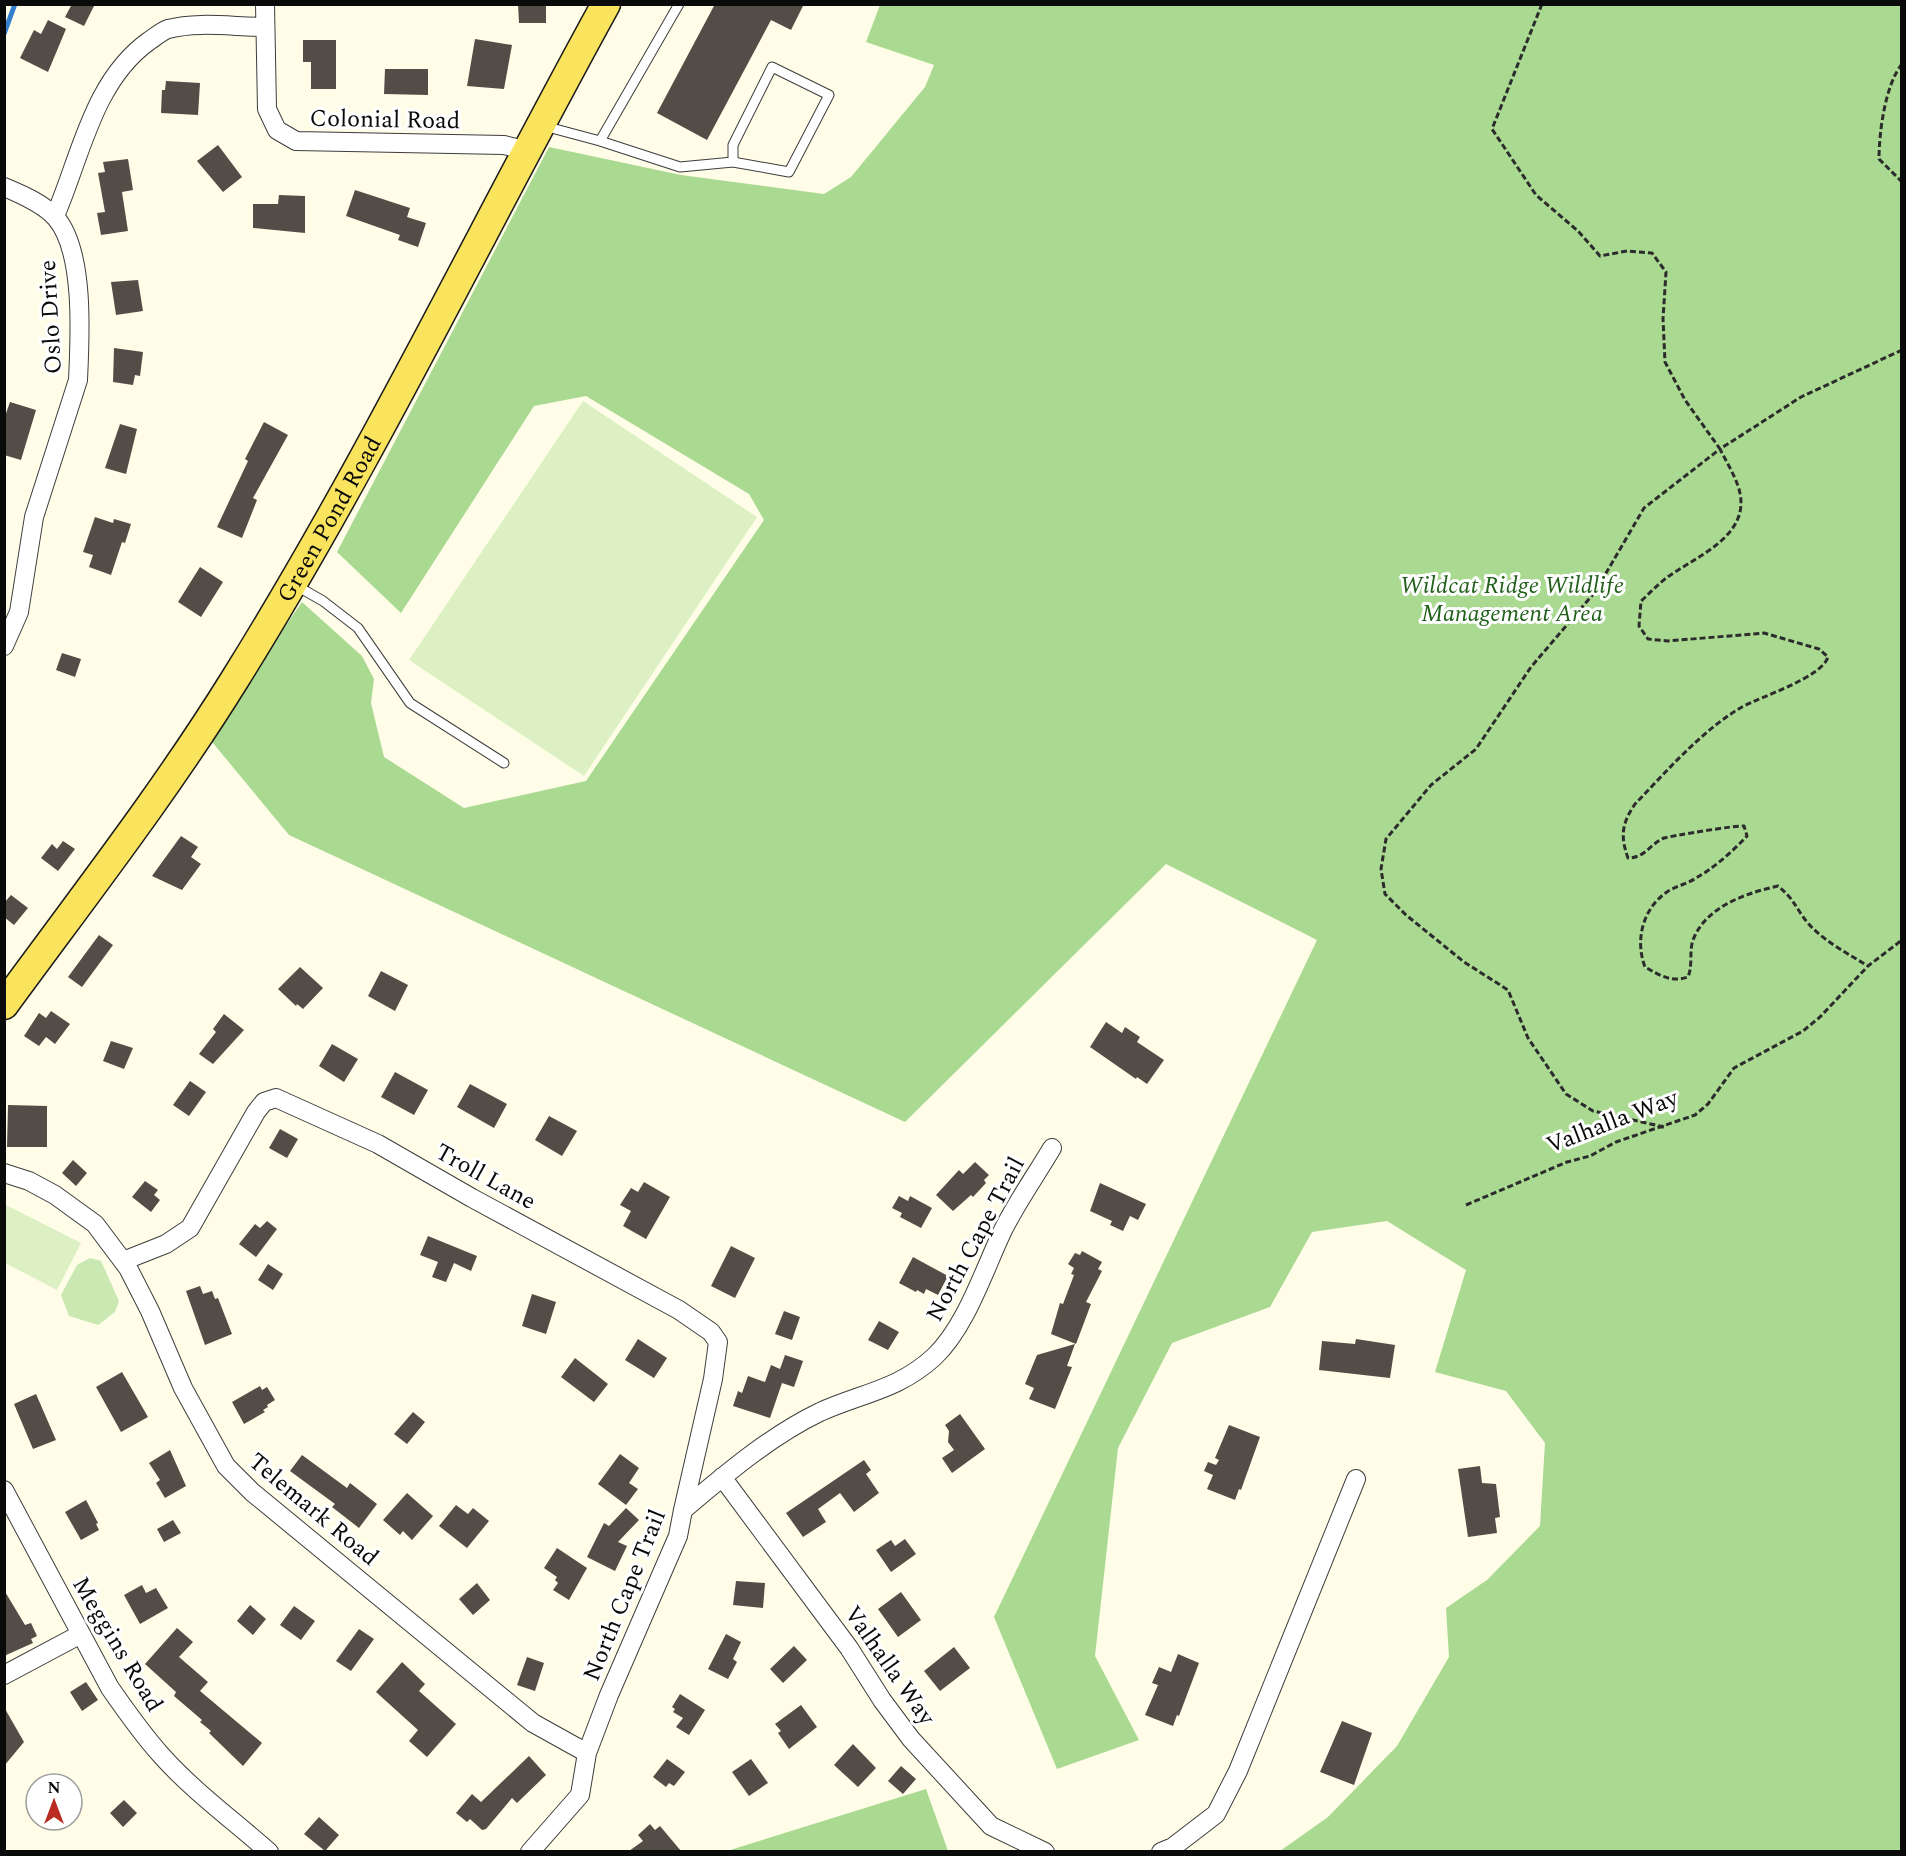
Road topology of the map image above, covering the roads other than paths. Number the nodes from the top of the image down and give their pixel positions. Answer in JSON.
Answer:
{"nodes":[{"id":1,"x":265,"y":4,"type":"edge"},
{"id":2,"x":606,"y":4,"type":"edge"},
{"id":3,"x":679,"y":4,"type":"edge"},
{"id":4,"x":264,"y":27,"type":"junction"},
{"id":5,"x":541,"y":124,"type":"junction"},
{"id":6,"x":600,"y":141,"type":"junction"},
{"id":7,"x":528,"y":151,"type":"junction"},
{"id":8,"x":733,"y":162,"type":"junction"},
{"id":9,"x":4,"y":187,"type":"edge"},
{"id":10,"x":55,"y":216,"type":"junction"},
{"id":11,"x":292,"y":584,"type":"junction"},
{"id":12,"x":4,"y":646,"type":"edge"},
{"id":13,"x":504,"y":763,"type":"dead end"},
{"id":14,"x":4,"y":1005,"type":"edge"},
{"id":15,"x":1052,"y":1148,"type":"dead end"},
{"id":16,"x":4,"y":1173,"type":"edge"},
{"id":17,"x":123,"y":1262,"type":"junction"},
{"id":18,"x":722,"y":1477,"type":"junction"},
{"id":19,"x":1356,"y":1479,"type":"dead end"},
{"id":20,"x":4,"y":1490,"type":"edge"},
{"id":21,"x":683,"y":1510,"type":"junction"},
{"id":22,"x":81,"y":1634,"type":"junction"},
{"id":23,"x":4,"y":1675,"type":"edge"},
{"id":24,"x":587,"y":1753,"type":"junction"},
{"id":25,"x":269,"y":1851,"type":"edge"},
{"id":26,"x":530,"y":1851,"type":"edge"},
{"id":27,"x":1045,"y":1851,"type":"edge"},
{"id":28,"x":1161,"y":1851,"type":"edge"}],
"edges":[{"from":1,"to":4,"type":"street","name":"Colonial Road"},
{"from":2,"to":5,"type":"main road","name":"Green Pond Road"},
{"from":3,"to":6,"type":"lane"},
{"from":4,"to":7,"type":"street","name":"Colonial Road"},
{"from":4,"to":10,"type":"street"},
{"from":5,"to":6,"type":"lane"},
{"from":5,"to":7,"type":"main road","name":"Green Pond Road"},
{"from":6,"to":8,"type":"lane"},
{"from":7,"to":11,"type":"main road","name":"Green Pond Road"},
{"from":8,"to":8,"type":"lane"},
{"from":9,"to":10,"type":"street"},
{"from":10,"to":12,"type":"street","name":"Oslo Drive"},
{"from":11,"to":13,"type":"lane"},
{"from":11,"to":14,"type":"main road","name":"Green Pond Road"},
{"from":15,"to":18,"type":"street","name":"North Cape Trail"},
{"from":16,"to":17,"type":"street","name":"Telemark Road"},
{"from":17,"to":21,"type":"street","name":"Troll Lane"},
{"from":17,"to":24,"type":"street","name":"Telemark Road"},
{"from":18,"to":21,"type":"street","name":"North Cape Trail"},
{"from":18,"to":27,"type":"street","name":"Valhalla Way"},
{"from":19,"to":28,"type":"street"},
{"from":20,"to":22,"type":"street","name":"Meggins Road"},
{"from":21,"to":24,"type":"street","name":"North Cape Trail"},
{"from":22,"to":23,"type":"street"},
{"from":22,"to":25,"type":"street","name":"Meggins Road"},
{"from":24,"to":26,"type":"street","name":"North Cape Trail"}]}
